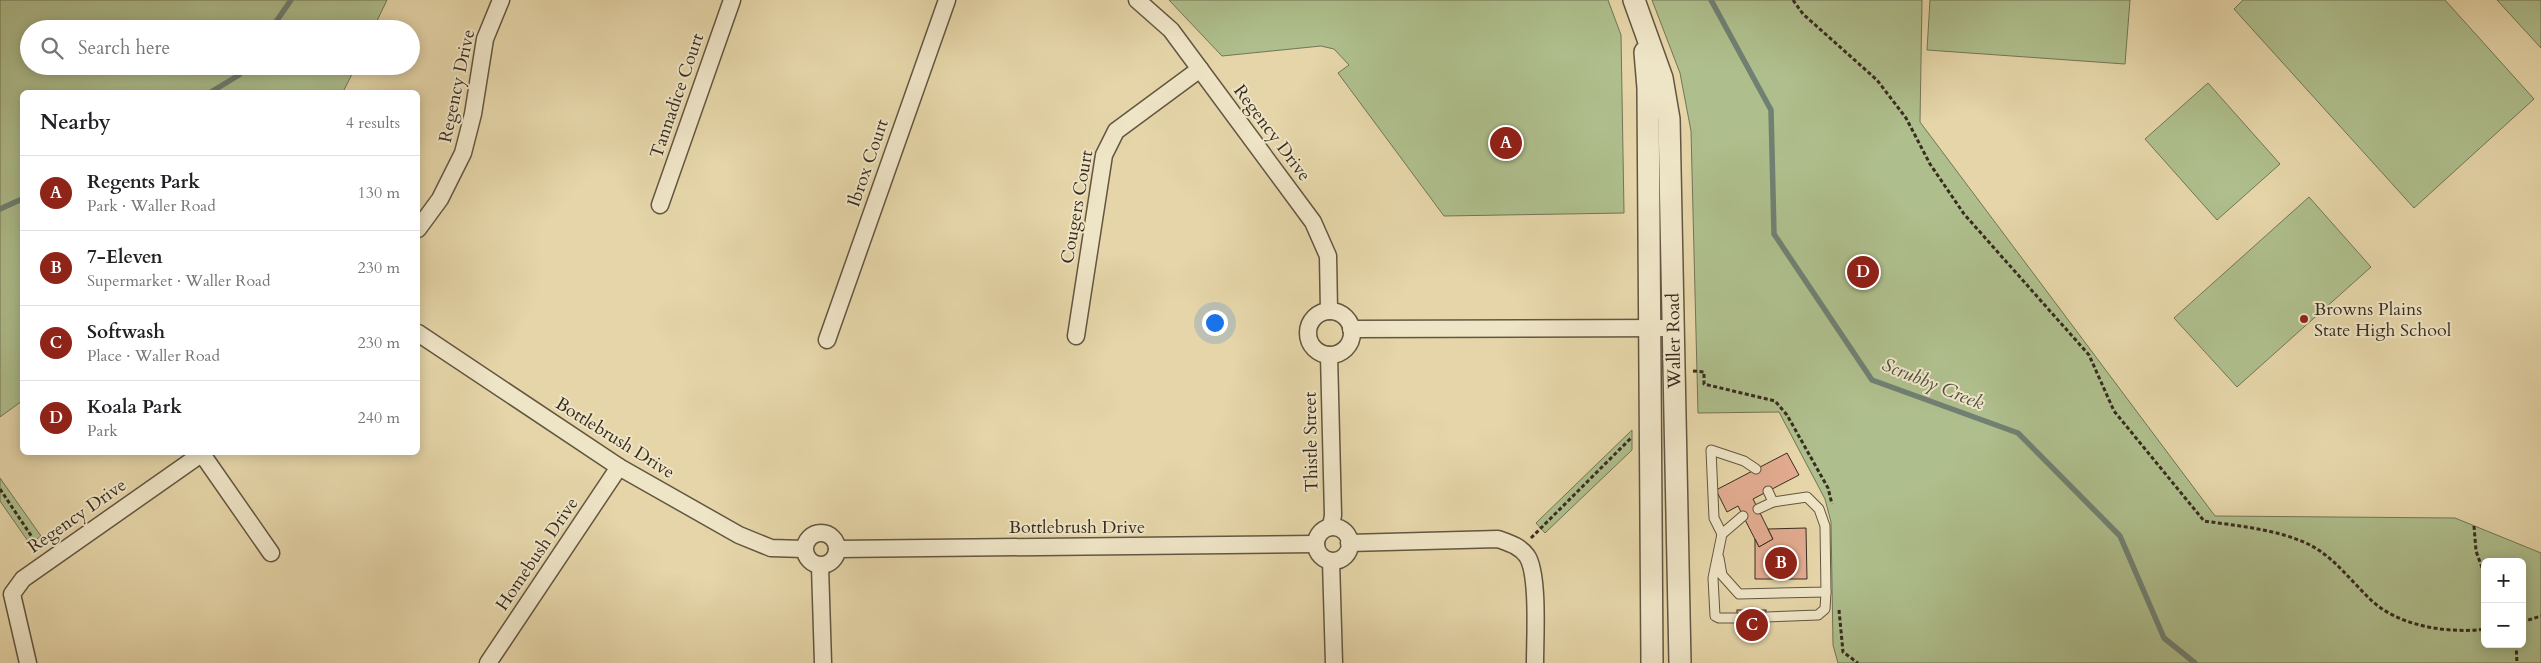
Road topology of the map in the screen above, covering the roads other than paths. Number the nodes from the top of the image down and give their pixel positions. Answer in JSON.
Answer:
{"nodes":[{"id":1,"x":501,"y":0,"type":"edge"},
{"id":2,"x":732,"y":0,"type":"edge"},
{"id":3,"x":947,"y":0,"type":"edge"},
{"id":4,"x":1137,"y":0,"type":"edge"},
{"id":5,"x":1634,"y":0,"type":"edge"},
{"id":6,"x":1642,"y":24,"type":"junction"},
{"id":7,"x":1200,"y":69,"type":"junction"},
{"id":8,"x":660,"y":205,"type":"dead end"},
{"id":9,"x":420,"y":226,"type":"edge"},
{"id":10,"x":1328,"y":311,"type":"junction"},
{"id":11,"x":1649,"y":328,"type":"junction"},
{"id":12,"x":1673,"y":328,"type":"junction"},
{"id":13,"x":1351,"y":329,"type":"junction"},
{"id":14,"x":420,"y":334,"type":"edge"},
{"id":15,"x":1076,"y":336,"type":"dead end"},
{"id":16,"x":826,"y":340,"type":"dead end"},
{"id":17,"x":1329,"y":355,"type":"junction"},
{"id":18,"x":200,"y":455,"type":"edge"},
{"id":19,"x":204,"y":455,"type":"edge"},
{"id":20,"x":619,"y":467,"type":"junction"},
{"id":21,"x":1756,"y":469,"type":"dead end"},
{"id":22,"x":1768,"y":491,"type":"dead end"},
{"id":23,"x":1773,"y":502,"type":"junction"},
{"id":24,"x":1758,"y":509,"type":"dead end"},
{"id":25,"x":1743,"y":516,"type":"dead end"},
{"id":26,"x":1331,"y":527,"type":"junction"},
{"id":27,"x":1722,"y":534,"type":"junction"},
{"id":28,"x":1316,"y":544,"type":"junction"},
{"id":29,"x":1350,"y":544,"type":"junction"},
{"id":30,"x":804,"y":549,"type":"junction"},
{"id":31,"x":837,"y":549,"type":"junction"},
{"id":32,"x":271,"y":553,"type":"dead end"},
{"id":33,"x":1719,"y":558,"type":"junction"},
{"id":34,"x":1331,"y":561,"type":"junction"},
{"id":35,"x":820,"y":566,"type":"junction"},
{"id":36,"x":1652,"y":566,"type":"junction"},
{"id":37,"x":1678,"y":566,"type":"junction"},
{"id":38,"x":1826,"y":592,"type":"junction"},
{"id":39,"x":1737,"y":618,"type":"dead end"},
{"id":40,"x":1766,"y":618,"type":"dead end"},
{"id":41,"x":28,"y":663,"type":"edge"},
{"id":42,"x":488,"y":663,"type":"edge"},
{"id":43,"x":823,"y":663,"type":"edge"},
{"id":44,"x":1334,"y":663,"type":"edge"},
{"id":45,"x":1535,"y":663,"type":"edge"},
{"id":46,"x":1652,"y":663,"type":"edge"},
{"id":47,"x":1680,"y":663,"type":"edge"}],
"edges":[{"from":1,"to":9,"type":"street","name":"Regency Drive"},
{"from":2,"to":8,"type":"street","name":"Tannadice Court"},
{"from":3,"to":16,"type":"street","name":"Ibrox Court"},
{"from":4,"to":7,"type":"street","name":"Regency Drive"},
{"from":5,"to":6,"type":"street","name":"Waller Road"},
{"from":6,"to":11,"type":"street","name":"Waller Road"},
{"from":6,"to":12,"type":"street","name":"Waller Road"},
{"from":7,"to":10,"type":"street","name":"Regency Drive"},
{"from":7,"to":15,"type":"street","name":"Cougers Court"},
{"from":10,"to":13,"type":"street"},
{"from":10,"to":17,"type":"street"},
{"from":11,"to":12,"type":"street"},
{"from":11,"to":13,"type":"street"},
{"from":11,"to":36,"type":"street","name":"Waller Road"},
{"from":12,"to":37,"type":"street","name":"Waller Road"},
{"from":13,"to":17,"type":"street"},
{"from":14,"to":20,"type":"street","name":"Bottlebrush Drive"},
{"from":17,"to":26,"type":"street","name":"Thistle Street"},
{"from":18,"to":41,"type":"street","name":"Regency Drive"},
{"from":19,"to":32,"type":"street"},
{"from":20,"to":30,"type":"street","name":"Bottlebrush Drive"},
{"from":20,"to":42,"type":"street","name":"Homebush Drive"},
{"from":21,"to":27,"type":"lane"},
{"from":22,"to":23,"type":"lane"},
{"from":23,"to":24,"type":"lane"},
{"from":23,"to":38,"type":"lane"},
{"from":25,"to":27,"type":"lane"},
{"from":26,"to":28,"type":"street"},
{"from":26,"to":29,"type":"street"},
{"from":27,"to":33,"type":"lane"},
{"from":28,"to":31,"type":"street","name":"Bottlebrush Drive"},
{"from":28,"to":34,"type":"street"},
{"from":29,"to":34,"type":"street"},
{"from":29,"to":45,"type":"street"},
{"from":30,"to":31,"type":"street"},
{"from":30,"to":35,"type":"street"},
{"from":31,"to":35,"type":"street"},
{"from":33,"to":38,"type":"lane"},
{"from":33,"to":39,"type":"lane"},
{"from":34,"to":44,"type":"street"},
{"from":35,"to":43,"type":"street"},
{"from":36,"to":37,"type":"street"},
{"from":36,"to":46,"type":"street","name":"Waller Road"},
{"from":37,"to":47,"type":"street","name":"Waller Road"},
{"from":38,"to":40,"type":"lane"}]}
